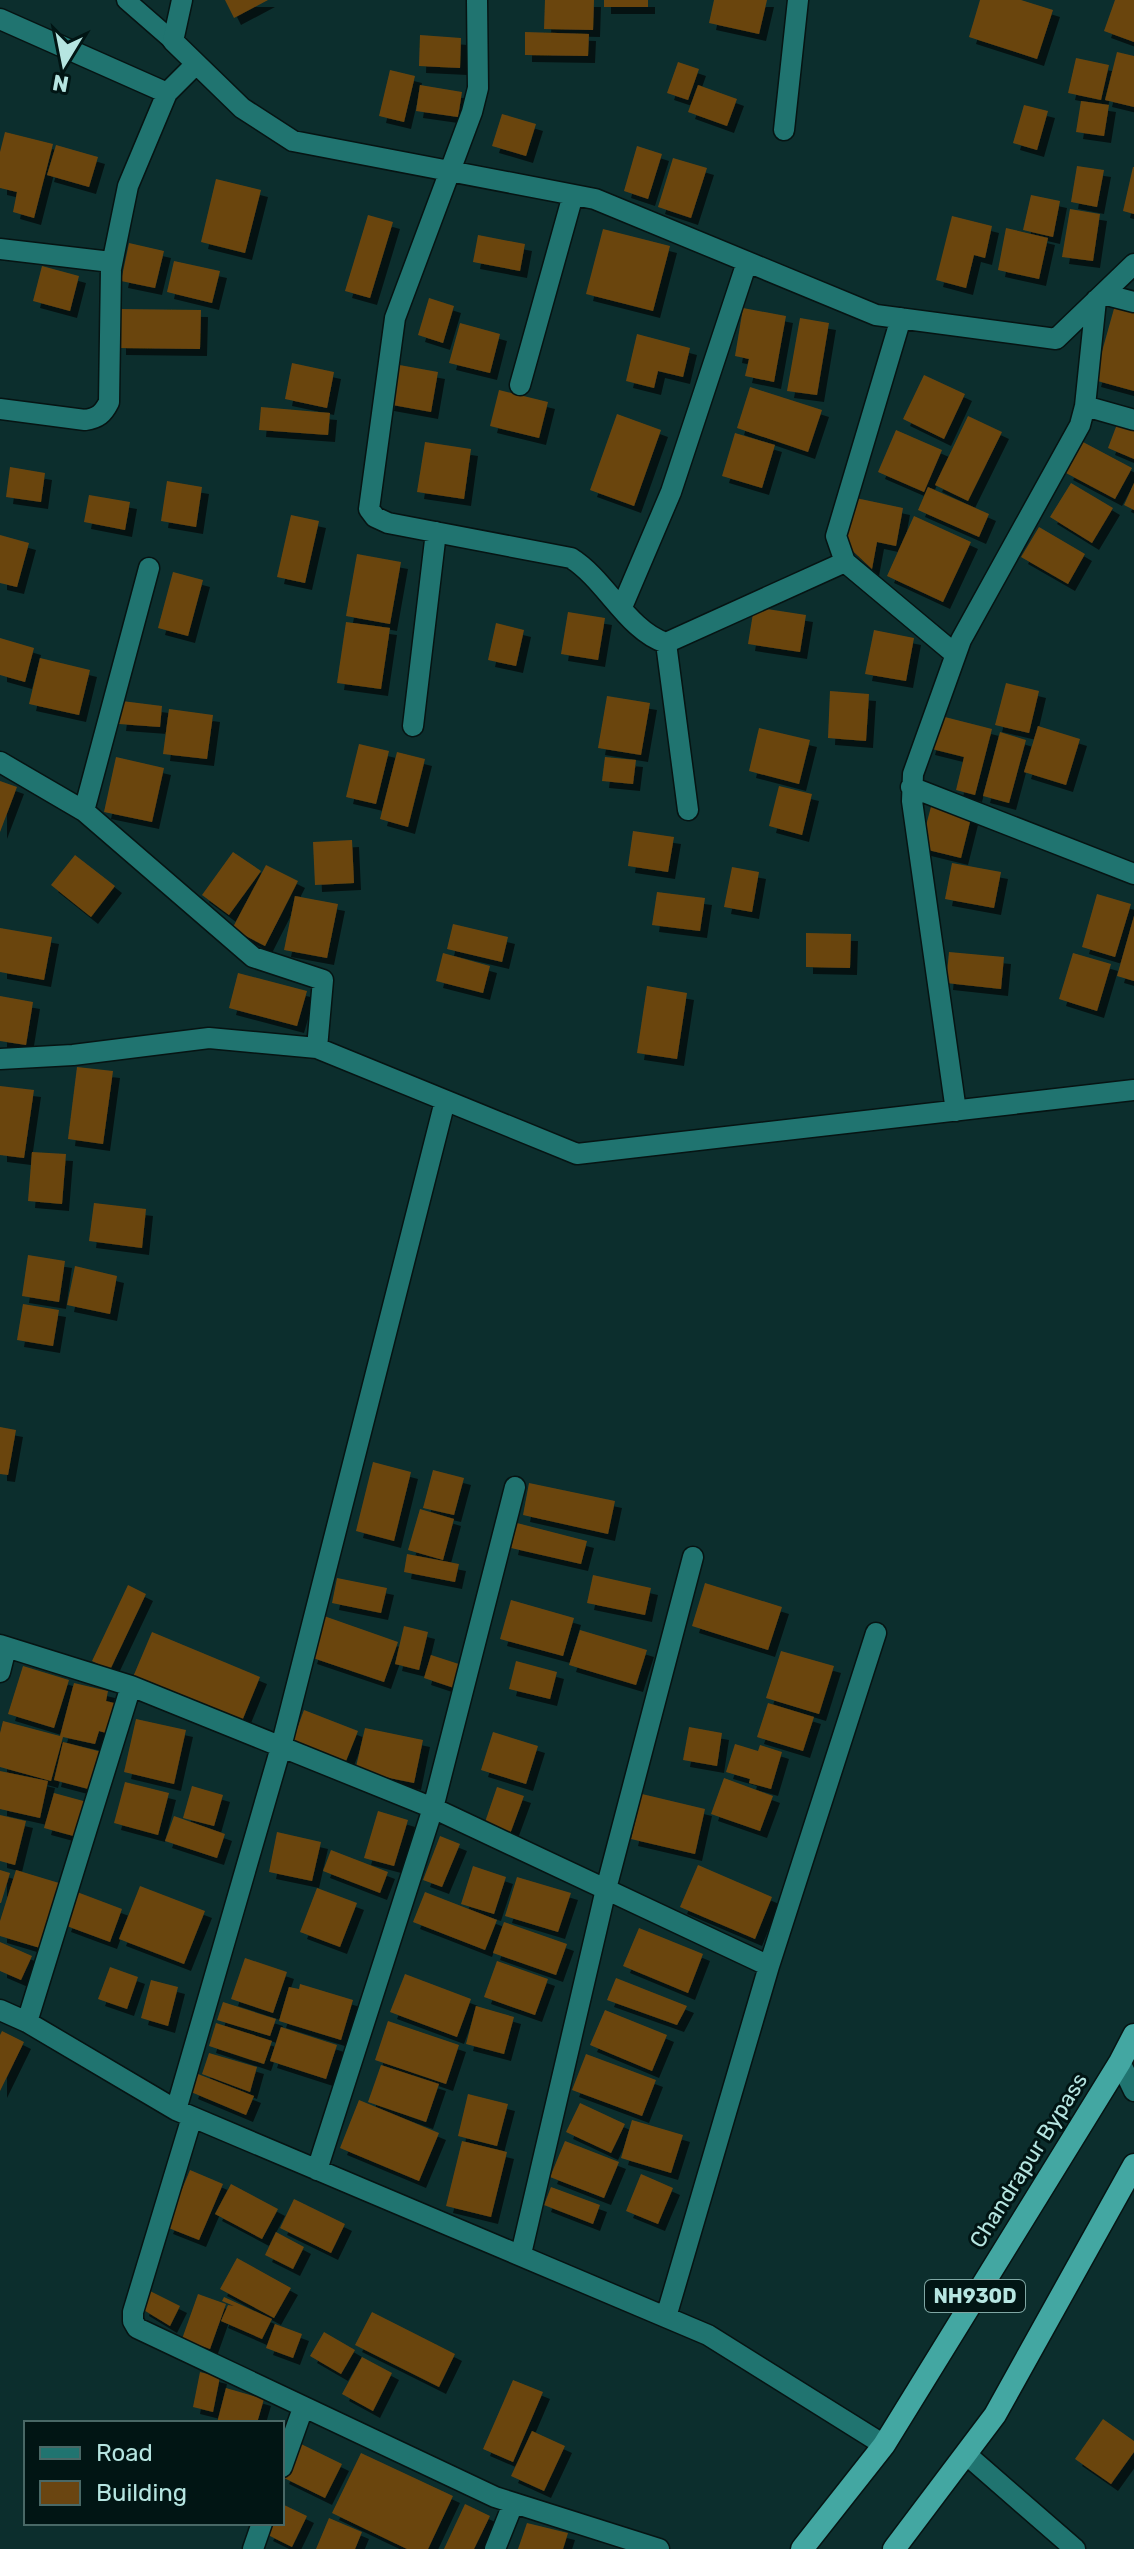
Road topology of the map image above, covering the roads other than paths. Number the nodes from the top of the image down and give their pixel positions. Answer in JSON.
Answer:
{"nodes":[{"id":1,"x":126,"y":0,"type":"edge"},
{"id":2,"x":182,"y":0,"type":"edge"},
{"id":3,"x":477,"y":0,"type":"edge"},
{"id":4,"x":798,"y":0,"type":"edge"},
{"id":5,"x":0,"y":19,"type":"edge"},
{"id":6,"x":173,"y":41,"type":"junction"},
{"id":7,"x":196,"y":64,"type":"junction"},
{"id":8,"x":167,"y":93,"type":"junction"},
{"id":9,"x":784,"y":130,"type":"dead end"},
{"id":10,"x":449,"y":171,"type":"junction"},
{"id":11,"x":573,"y":195,"type":"junction"},
{"id":12,"x":0,"y":249,"type":"edge"},
{"id":13,"x":111,"y":262,"type":"junction"},
{"id":14,"x":747,"y":262,"type":"junction"},
{"id":15,"x":1134,"y":264,"type":"edge"},
{"id":16,"x":1100,"y":297,"type":"junction"},
{"id":17,"x":1134,"y":302,"type":"edge"},
{"id":18,"x":901,"y":318,"type":"junction"},
{"id":19,"x":520,"y":385,"type":"dead end"},
{"id":20,"x":1085,"y":406,"type":"junction"},
{"id":21,"x":0,"y":409,"type":"edge"},
{"id":22,"x":1134,"y":420,"type":"edge"},
{"id":23,"x":436,"y":532,"type":"junction"},
{"id":24,"x":845,"y":562,"type":"junction"},
{"id":25,"x":149,"y":568,"type":"dead end"},
{"id":26,"x":622,"y":607,"type":"junction"},
{"id":27,"x":666,"y":643,"type":"junction"},
{"id":28,"x":955,"y":654,"type":"junction"},
{"id":29,"x":413,"y":726,"type":"dead end"},
{"id":30,"x":0,"y":762,"type":"edge"},
{"id":31,"x":911,"y":787,"type":"junction"},
{"id":32,"x":688,"y":810,"type":"dead end"},
{"id":33,"x":84,"y":811,"type":"junction"},
{"id":34,"x":1134,"y":874,"type":"edge"},
{"id":35,"x":317,"y":1048,"type":"junction"},
{"id":36,"x":0,"y":1059,"type":"edge"},
{"id":37,"x":1134,"y":1090,"type":"edge"},
{"id":38,"x":445,"y":1101,"type":"junction"},
{"id":39,"x":956,"y":1111,"type":"junction"},
{"id":40,"x":515,"y":1487,"type":"dead end"},
{"id":41,"x":693,"y":1557,"type":"dead end"},
{"id":42,"x":876,"y":1633,"type":"dead end"},
{"id":43,"x":3,"y":1646,"type":"edge"},
{"id":44,"x":0,"y":1672,"type":"edge"},
{"id":45,"x":131,"y":1686,"type":"junction"},
{"id":46,"x":281,"y":1747,"type":"junction"},
{"id":47,"x":433,"y":1808,"type":"junction"},
{"id":48,"x":606,"y":1889,"type":"junction"},
{"id":49,"x":769,"y":1966,"type":"junction"},
{"id":50,"x":0,"y":2010,"type":"edge"},
{"id":51,"x":27,"y":2022,"type":"junction"},
{"id":52,"x":1134,"y":2035,"type":"edge"},
{"id":53,"x":1120,"y":2062,"type":"junction"},
{"id":54,"x":1134,"y":2091,"type":"edge"},
{"id":55,"x":184,"y":2114,"type":"junction"},
{"id":56,"x":1134,"y":2165,"type":"edge"},
{"id":57,"x":317,"y":2170,"type":"junction"},
{"id":58,"x":521,"y":2254,"type":"junction"},
{"id":59,"x":666,"y":2317,"type":"junction"},
{"id":60,"x":303,"y":2408,"type":"junction"},
{"id":61,"x":884,"y":2445,"type":"junction"},
{"id":62,"x":967,"y":2455,"type":"junction"},
{"id":63,"x":284,"y":2461,"type":"edge"},
{"id":64,"x":513,"y":2504,"type":"junction"},
{"id":65,"x":261,"y":2525,"type":"edge"},
{"id":66,"x":253,"y":2549,"type":"edge"},
{"id":67,"x":495,"y":2549,"type":"edge"},
{"id":68,"x":659,"y":2549,"type":"edge"},
{"id":69,"x":802,"y":2549,"type":"edge"},
{"id":70,"x":894,"y":2549,"type":"edge"},
{"id":71,"x":1075,"y":2549,"type":"edge"}],
"edges":[{"from":1,"to":6,"type":"lane"},
{"from":2,"to":6,"type":"street"},
{"from":3,"to":10,"type":"street"},
{"from":4,"to":9,"type":"street"},
{"from":5,"to":8,"type":"street"},
{"from":6,"to":7,"type":"street"},
{"from":7,"to":8,"type":"street"},
{"from":7,"to":10,"type":"street"},
{"from":8,"to":13,"type":"street"},
{"from":10,"to":11,"type":"street"},
{"from":10,"to":23,"type":"street"},
{"from":11,"to":14,"type":"street"},
{"from":11,"to":19,"type":"street"},
{"from":12,"to":13,"type":"street"},
{"from":13,"to":21,"type":"street"},
{"from":14,"to":18,"type":"street"},
{"from":14,"to":26,"type":"street"},
{"from":15,"to":16,"type":"street"},
{"from":16,"to":17,"type":"street"},
{"from":16,"to":18,"type":"street"},
{"from":16,"to":20,"type":"street"},
{"from":18,"to":24,"type":"street"},
{"from":20,"to":22,"type":"street"},
{"from":20,"to":28,"type":"street"},
{"from":23,"to":26,"type":"street"},
{"from":23,"to":29,"type":"street"},
{"from":24,"to":27,"type":"street"},
{"from":24,"to":28,"type":"street"},
{"from":25,"to":33,"type":"street"},
{"from":26,"to":27,"type":"street"},
{"from":27,"to":32,"type":"street"},
{"from":28,"to":31,"type":"street"},
{"from":30,"to":33,"type":"street"},
{"from":31,"to":34,"type":"street"},
{"from":31,"to":39,"type":"street"},
{"from":33,"to":35,"type":"street"},
{"from":35,"to":36,"type":"street"},
{"from":35,"to":38,"type":"street"},
{"from":37,"to":39,"type":"street"},
{"from":38,"to":39,"type":"street"},
{"from":38,"to":46,"type":"street"},
{"from":40,"to":47,"type":"street"},
{"from":41,"to":48,"type":"street"},
{"from":42,"to":49,"type":"street"},
{"from":43,"to":44,"type":"street"},
{"from":43,"to":45,"type":"street"},
{"from":45,"to":46,"type":"street"},
{"from":45,"to":51,"type":"street"},
{"from":46,"to":47,"type":"street"},
{"from":46,"to":55,"type":"street"},
{"from":47,"to":48,"type":"street"},
{"from":47,"to":57,"type":"street"},
{"from":48,"to":49,"type":"street"},
{"from":48,"to":58,"type":"street"},
{"from":49,"to":59,"type":"street"},
{"from":50,"to":51,"type":"street"},
{"from":51,"to":55,"type":"street"},
{"from":52,"to":53,"type":"highway","name":"Chandrapur Bypass","number":"NH930D"},
{"from":53,"to":54,"type":"street"},
{"from":53,"to":61,"type":"highway","name":"Chandrapur Bypass","number":"NH930D"},
{"from":55,"to":57,"type":"street"},
{"from":55,"to":60,"type":"street"},
{"from":56,"to":62,"type":"highway","number":"NH930D"},
{"from":57,"to":58,"type":"street"},
{"from":58,"to":59,"type":"street"},
{"from":59,"to":61,"type":"street"},
{"from":60,"to":63,"type":"street"},
{"from":60,"to":64,"type":"street"},
{"from":61,"to":69,"type":"highway","name":"Chandrapur Bypass","number":"NH930D"},
{"from":62,"to":70,"type":"highway","number":"NH930D"},
{"from":62,"to":71,"type":"street"},
{"from":64,"to":67,"type":"street"},
{"from":64,"to":68,"type":"street"},
{"from":65,"to":66,"type":"street"}]}
